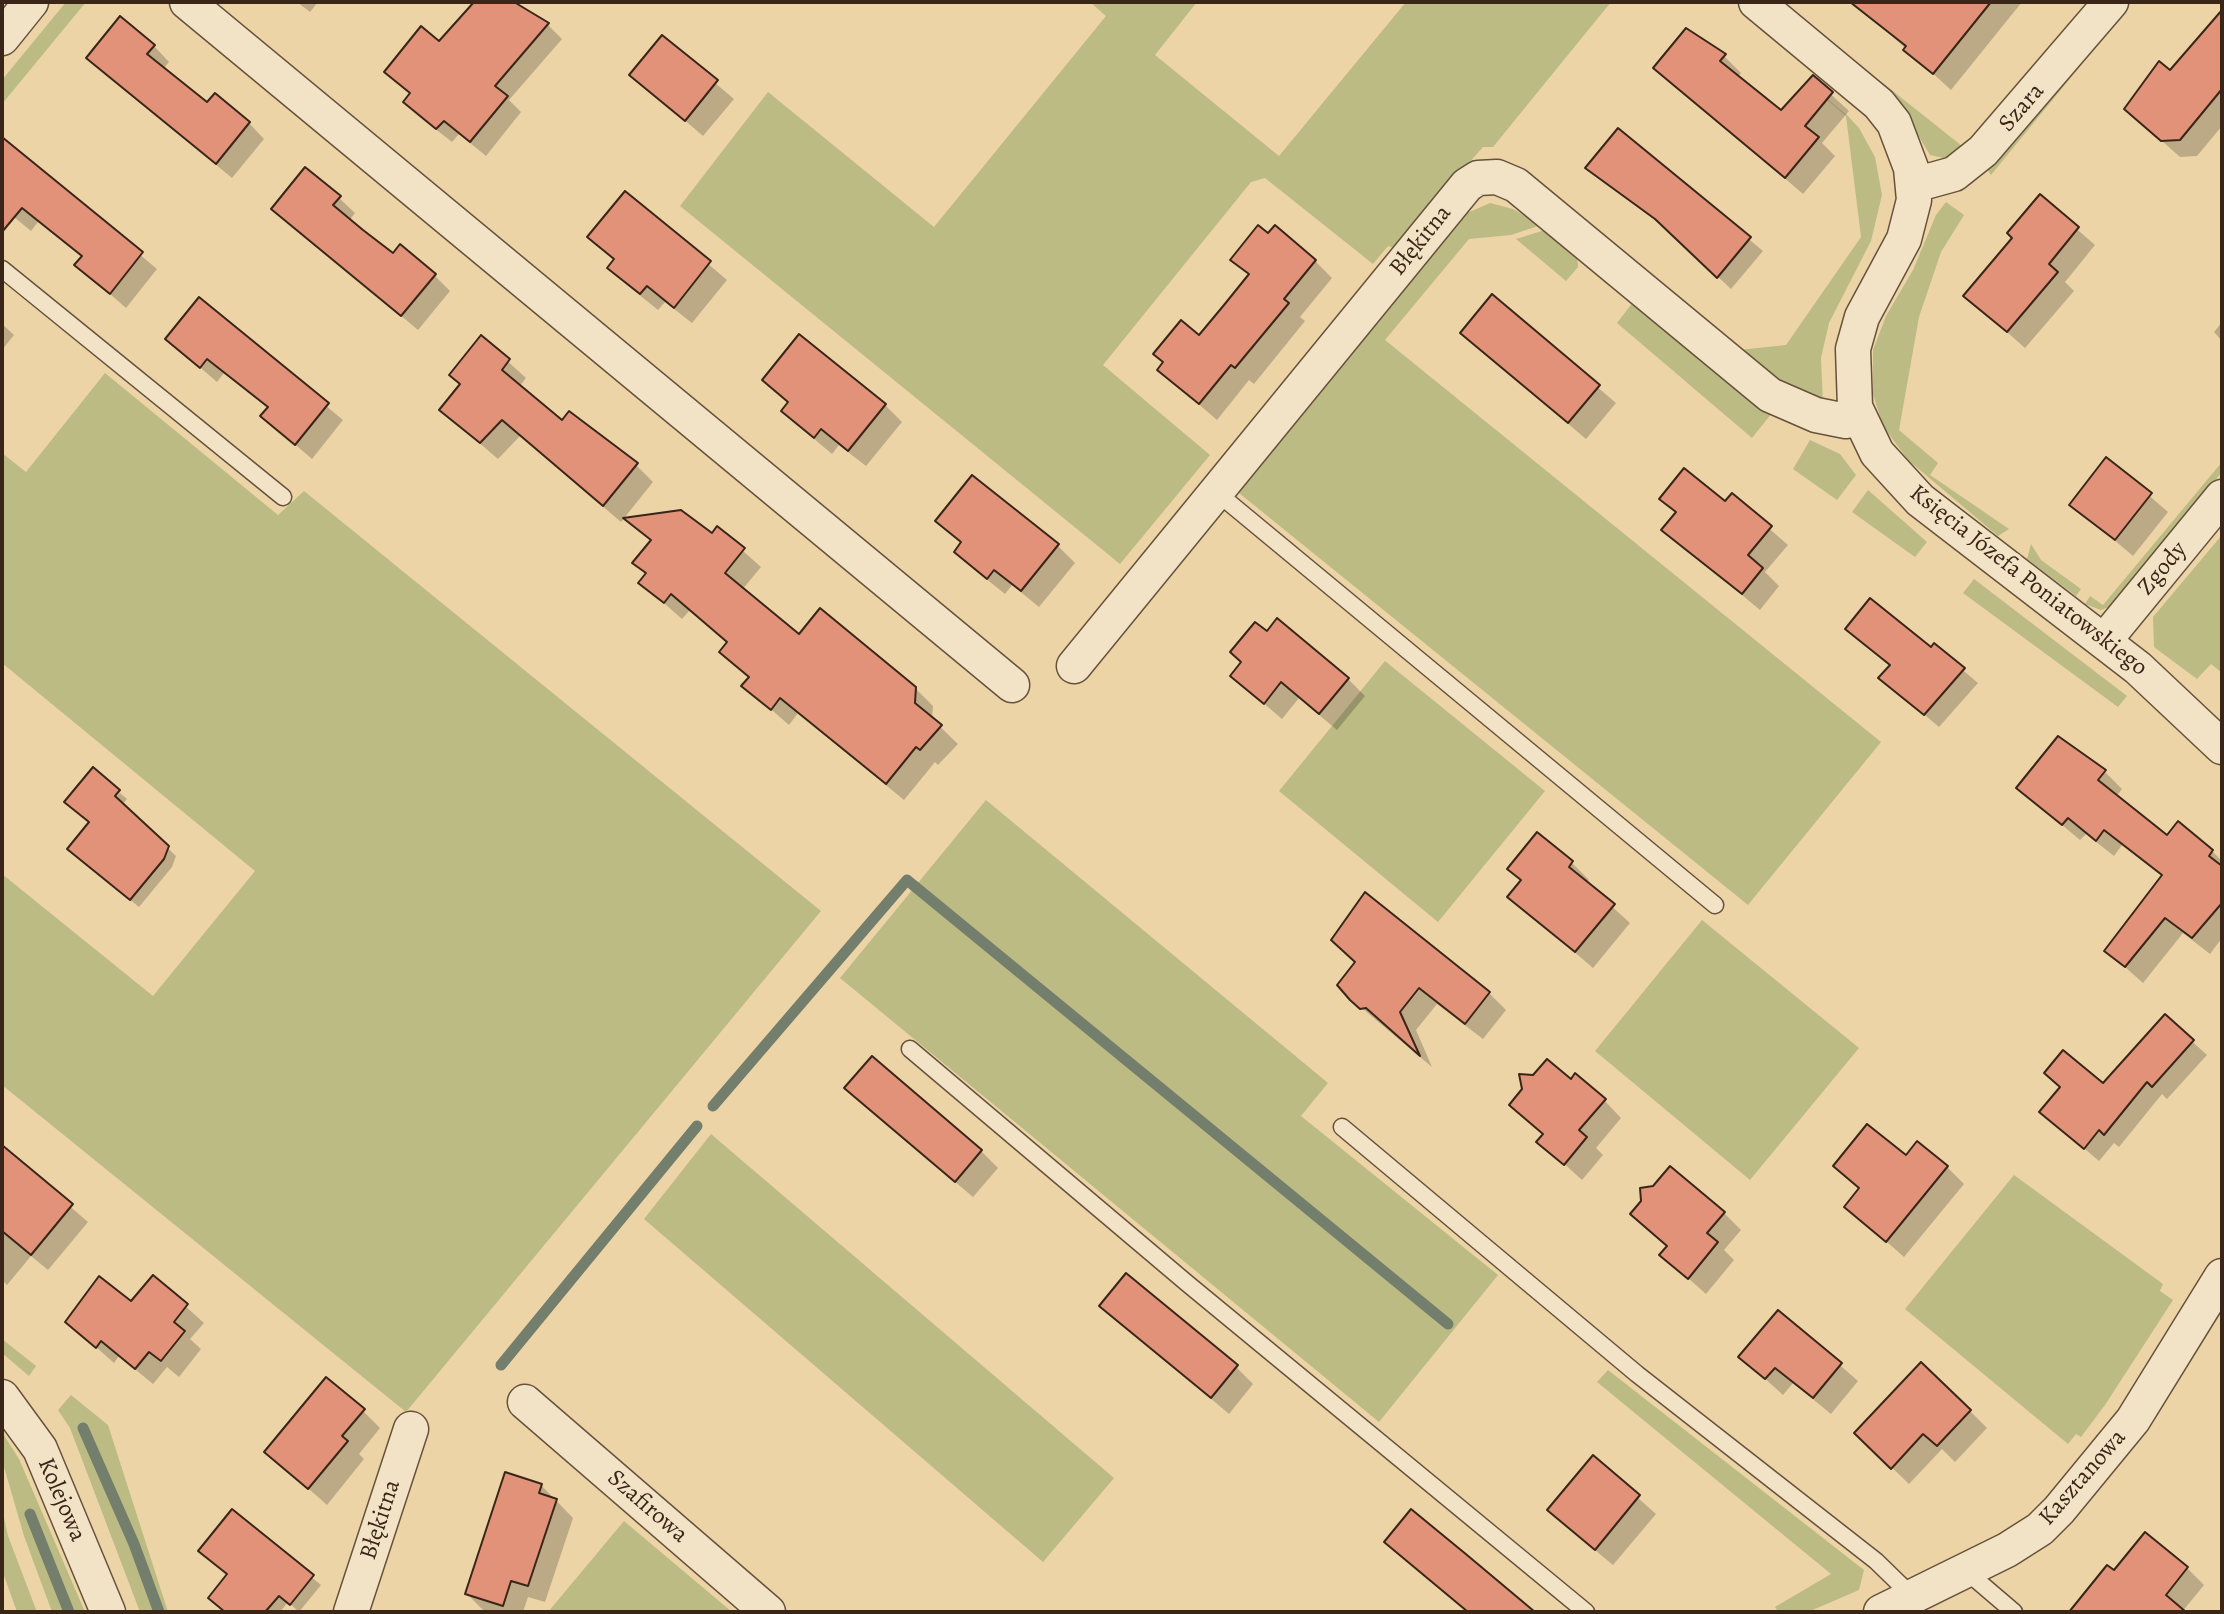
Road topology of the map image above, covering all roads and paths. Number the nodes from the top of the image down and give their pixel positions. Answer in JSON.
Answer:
{"nodes":[{"id":1,"x":31,"y":2,"type":"edge"},
{"id":2,"x":187,"y":2,"type":"edge"},
{"id":3,"x":1756,"y":2,"type":"edge"},
{"id":4,"x":2111,"y":2,"type":"edge"},
{"id":5,"x":2,"y":38,"type":"edge"},
{"id":6,"x":1914,"y":185,"type":"junction"},
{"id":7,"x":2,"y":269,"type":"edge"},
{"id":8,"x":1858,"y":419,"type":"junction"},
{"id":9,"x":1215,"y":491,"type":"junction"},
{"id":10,"x":283,"y":497,"type":"dead end"},
{"id":11,"x":2222,"y":497,"type":"edge"},
{"id":12,"x":2104,"y":641,"type":"junction"},
{"id":13,"x":1074,"y":666,"type":"dead end"},
{"id":14,"x":1012,"y":685,"type":"dead end"},
{"id":15,"x":2222,"y":747,"type":"edge"},
{"id":16,"x":1715,"y":905,"type":"dead end"},
{"id":17,"x":910,"y":1049,"type":"dead end"},
{"id":18,"x":1342,"y":1127,"type":"dead end"},
{"id":19,"x":2222,"y":1276,"type":"edge"},
{"id":20,"x":2,"y":1397,"type":"edge"},
{"id":21,"x":525,"y":1402,"type":"dead end"},
{"id":22,"x":411,"y":1429,"type":"dead end"},
{"id":23,"x":1966,"y":1571,"type":"junction"},
{"id":24,"x":1913,"y":1597,"type":"junction"},
{"id":25,"x":108,"y":1612,"type":"edge"},
{"id":26,"x":351,"y":1612,"type":"edge"},
{"id":27,"x":768,"y":1612,"type":"edge"},
{"id":28,"x":1586,"y":1612,"type":"edge"},
{"id":29,"x":1881,"y":1612,"type":"edge"},
{"id":30,"x":2014,"y":1612,"type":"edge"}],
"edges":[{"from":1,"to":5,"type":"street"},
{"from":2,"to":14,"type":"street"},
{"from":3,"to":6,"type":"street","name":"Księcia Józefa Poniatowskiego"},
{"from":4,"to":6,"type":"street","name":"Szara"},
{"from":6,"to":8,"type":"street","name":"Księcia Józefa Poniatowskiego"},
{"from":7,"to":10,"type":"lane"},
{"from":8,"to":9,"type":"street","name":"Błękitna"},
{"from":8,"to":12,"type":"street","name":"Księcia Józefa Poniatowskiego"},
{"from":9,"to":13,"type":"street","name":"Błękitna"},
{"from":9,"to":16,"type":"lane"},
{"from":11,"to":12,"type":"street","name":"Zgody"},
{"from":12,"to":15,"type":"street","name":"Księcia Józefa Poniatowskiego"},
{"from":17,"to":28,"type":"lane"},
{"from":18,"to":24,"type":"lane"},
{"from":19,"to":23,"type":"street","name":"Kasztanowa"},
{"from":20,"to":25,"type":"street","name":"Kolejowa"},
{"from":21,"to":27,"type":"street","name":"Szafirowa"},
{"from":22,"to":26,"type":"street","name":"Błękitna"},
{"from":23,"to":24,"type":"street","name":"Kasztanowa"},
{"from":23,"to":30,"type":"lane"},
{"from":24,"to":29,"type":"street","name":"Kasztanowa"}]}
